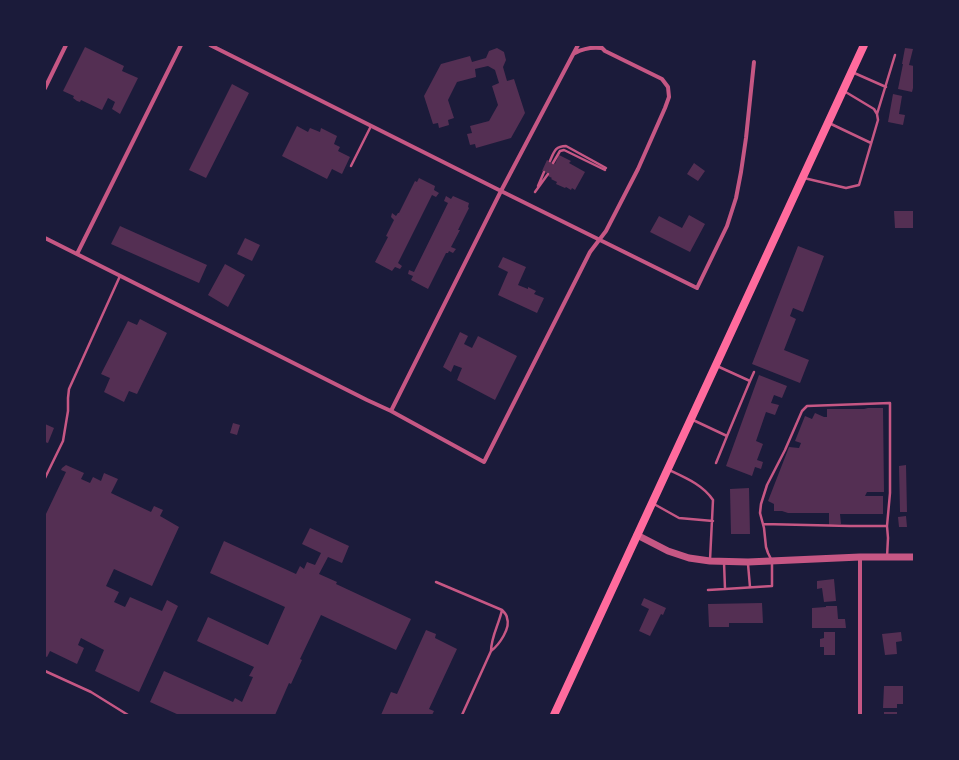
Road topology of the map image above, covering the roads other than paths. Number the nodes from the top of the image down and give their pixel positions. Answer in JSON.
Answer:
{"nodes":[{"id":1,"x":66,"y":45,"type":"edge"},
{"id":2,"x":181,"y":45,"type":"edge"},
{"id":3,"x":210,"y":45,"type":"edge"},
{"id":4,"x":578,"y":45,"type":"edge"},
{"id":5,"x":864,"y":45,"type":"edge"},
{"id":6,"x":600,"y":46,"type":"edge"},
{"id":7,"x":574,"y":53,"type":"junction"},
{"id":8,"x":895,"y":55,"type":"dead end"},
{"id":9,"x":754,"y":62,"type":"dead end"},
{"id":10,"x":852,"y":72,"type":"junction"},
{"id":11,"x":886,"y":86,"type":"junction"},
{"id":12,"x":45,"y":88,"type":"edge"},
{"id":13,"x":843,"y":91,"type":"junction"},
{"id":14,"x":877,"y":114,"type":"junction"},
{"id":15,"x":828,"y":123,"type":"junction"},
{"id":16,"x":371,"y":126,"type":"junction"},
{"id":17,"x":871,"y":143,"type":"junction"},
{"id":18,"x":550,"y":161,"type":"dead end"},
{"id":19,"x":553,"y":163,"type":"dead end"},
{"id":20,"x":351,"y":166,"type":"dead end"},
{"id":21,"x":544,"y":172,"type":"dead end"},
{"id":22,"x":548,"y":174,"type":"dead end"},
{"id":23,"x":803,"y":178,"type":"junction"},
{"id":24,"x":501,"y":192,"type":"junction"},
{"id":25,"x":45,"y":238,"type":"edge"},
{"id":26,"x":600,"y":240,"type":"junction"},
{"id":27,"x":77,"y":254,"type":"junction"},
{"id":28,"x":120,"y":276,"type":"junction"},
{"id":29,"x":716,"y":366,"type":"junction"},
{"id":30,"x":754,"y":372,"type":"dead end"},
{"id":31,"x":750,"y":381,"type":"junction"},
{"id":32,"x":391,"y":411,"type":"junction"},
{"id":33,"x":691,"y":419,"type":"junction"},
{"id":34,"x":727,"y":436,"type":"junction"},
{"id":35,"x":716,"y":463,"type":"dead end"},
{"id":36,"x":668,"y":469,"type":"junction"},
{"id":37,"x":45,"y":478,"type":"edge"},
{"id":38,"x":652,"y":503,"type":"junction"},
{"id":39,"x":713,"y":521,"type":"junction"},
{"id":40,"x":763,"y":524,"type":"junction"},
{"id":41,"x":886,"y":526,"type":"junction"},
{"id":42,"x":637,"y":535,"type":"junction"},
{"id":43,"x":860,"y":557,"type":"junction"},
{"id":44,"x":887,"y":557,"type":"junction"},
{"id":45,"x":914,"y":557,"type":"edge"},
{"id":46,"x":710,"y":561,"type":"junction"},
{"id":47,"x":772,"y":561,"type":"junction"},
{"id":48,"x":724,"y":562,"type":"junction"},
{"id":49,"x":748,"y":562,"type":"junction"},
{"id":50,"x":436,"y":582,"type":"dead end"},
{"id":51,"x":750,"y":587,"type":"junction"},
{"id":52,"x":725,"y":589,"type":"junction"},
{"id":53,"x":708,"y":590,"type":"dead end"},
{"id":54,"x":502,"y":610,"type":"junction"},
{"id":55,"x":491,"y":651,"type":"junction"},
{"id":56,"x":45,"y":671,"type":"edge"},
{"id":57,"x":128,"y":715,"type":"edge"},
{"id":58,"x":462,"y":715,"type":"edge"},
{"id":59,"x":554,"y":715,"type":"edge"},
{"id":60,"x":860,"y":715,"type":"edge"}],
"edges":[{"from":1,"to":12,"type":"street"},
{"from":2,"to":27,"type":"street"},
{"from":3,"to":16,"type":"street"},
{"from":4,"to":7,"type":"street"},
{"from":5,"to":10,"type":"main road"},
{"from":6,"to":7,"type":"street"},
{"from":6,"to":26,"type":"street"},
{"from":7,"to":24,"type":"street"},
{"from":8,"to":11,"type":"lane"},
{"from":9,"to":26,"type":"street"},
{"from":10,"to":11,"type":"lane"},
{"from":10,"to":13,"type":"main road"},
{"from":11,"to":14,"type":"lane"},
{"from":13,"to":14,"type":"lane"},
{"from":13,"to":15,"type":"main road"},
{"from":14,"to":17,"type":"lane"},
{"from":15,"to":17,"type":"lane"},
{"from":15,"to":23,"type":"main road"},
{"from":16,"to":20,"type":"lane"},
{"from":16,"to":24,"type":"street"},
{"from":17,"to":23,"type":"lane"},
{"from":18,"to":19,"type":"lane"},
{"from":21,"to":22,"type":"lane"},
{"from":23,"to":29,"type":"main road"},
{"from":24,"to":26,"type":"street"},
{"from":24,"to":32,"type":"street"},
{"from":25,"to":27,"type":"street"},
{"from":26,"to":32,"type":"street"},
{"from":27,"to":28,"type":"street"},
{"from":28,"to":32,"type":"street"},
{"from":28,"to":37,"type":"lane"},
{"from":29,"to":31,"type":"lane"},
{"from":29,"to":33,"type":"main road"},
{"from":30,"to":31,"type":"lane"},
{"from":31,"to":34,"type":"lane"},
{"from":33,"to":34,"type":"lane"},
{"from":33,"to":36,"type":"main road"},
{"from":34,"to":35,"type":"lane"},
{"from":36,"to":38,"type":"main road"},
{"from":36,"to":39,"type":"lane"},
{"from":38,"to":39,"type":"lane"},
{"from":38,"to":42,"type":"main road"},
{"from":39,"to":46,"type":"lane"},
{"from":40,"to":41,"type":"lane"},
{"from":40,"to":41,"type":"lane"},
{"from":40,"to":47,"type":"lane"},
{"from":41,"to":44,"type":"lane"},
{"from":42,"to":46,"type":"street"},
{"from":42,"to":59,"type":"main road"},
{"from":43,"to":44,"type":"street"},
{"from":43,"to":47,"type":"street"},
{"from":43,"to":60,"type":"street"},
{"from":44,"to":45,"type":"street"},
{"from":46,"to":48,"type":"street"},
{"from":47,"to":49,"type":"street"},
{"from":47,"to":51,"type":"lane"},
{"from":48,"to":49,"type":"street"},
{"from":48,"to":52,"type":"lane"},
{"from":49,"to":51,"type":"lane"},
{"from":50,"to":54,"type":"lane"},
{"from":51,"to":52,"type":"lane"},
{"from":52,"to":53,"type":"lane"},
{"from":54,"to":55,"type":"lane"},
{"from":54,"to":55,"type":"lane"},
{"from":55,"to":58,"type":"lane"},
{"from":56,"to":57,"type":"lane"}]}
